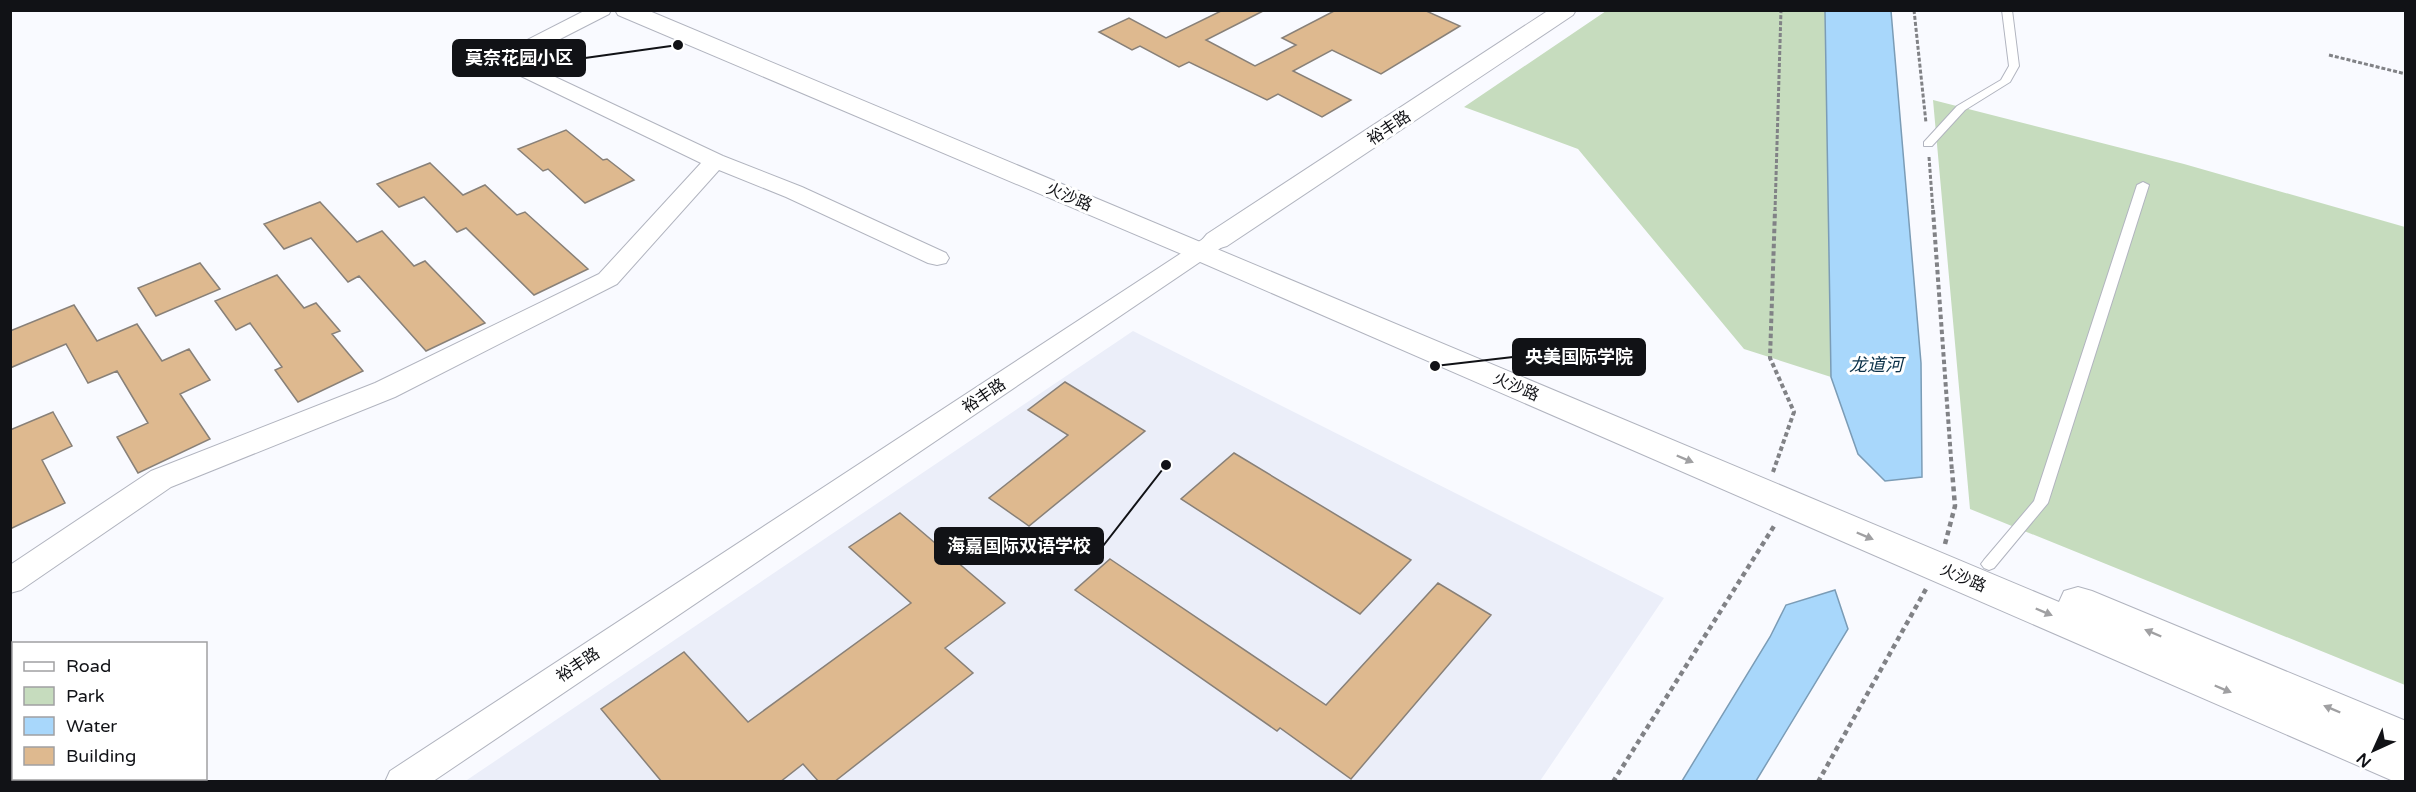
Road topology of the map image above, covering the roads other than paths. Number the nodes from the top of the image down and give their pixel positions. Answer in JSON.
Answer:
{"nodes":[{"id":1,"x":602,"y":10,"type":"edge"},
{"id":2,"x":626,"y":10,"type":"edge"},
{"id":3,"x":663,"y":10,"type":"edge"},
{"id":4,"x":1565,"y":10,"type":"edge"},
{"id":5,"x":2007,"y":10,"type":"edge"},
{"id":6,"x":1928,"y":144,"type":"road end"},
{"id":7,"x":715,"y":161,"type":"junction"},
{"id":8,"x":2143,"y":185,"type":"dead end"},
{"id":9,"x":1209,"y":246,"type":"junction"},
{"id":10,"x":937,"y":258,"type":"dead end"},
{"id":11,"x":1941,"y":556,"type":"junction"},
{"id":12,"x":1989,"y":564,"type":"junction"},
{"id":13,"x":10,"y":581,"type":"edge"},
{"id":14,"x":2406,"y":740,"type":"edge"},
{"id":15,"x":2406,"y":767,"type":"edge"},
{"id":16,"x":402,"y":782,"type":"edge"}],
"edges":[{"from":1,"to":7,"type":"street"},
{"from":2,"to":9,"type":"main road","name":"火沙路"},
{"from":3,"to":9,"type":"main road","name":"火沙路"},
{"from":4,"to":9,"type":"main road","name":"裕丰路"},
{"from":5,"to":6,"type":"lane"},
{"from":7,"to":10,"type":"street"},
{"from":7,"to":13,"type":"street"},
{"from":8,"to":12,"type":"lane"},
{"from":9,"to":11,"type":"main road","name":"火沙路"},
{"from":9,"to":11,"type":"main road","name":"火沙路","one_way":true},
{"from":9,"to":16,"type":"street","name":"裕丰路"},
{"from":11,"to":12,"type":"main road","name":"火沙路"},
{"from":11,"to":15,"type":"main road","name":"火沙路","one_way":true},
{"from":14,"to":12,"type":"main road","name":"火沙路","one_way":true}]}
